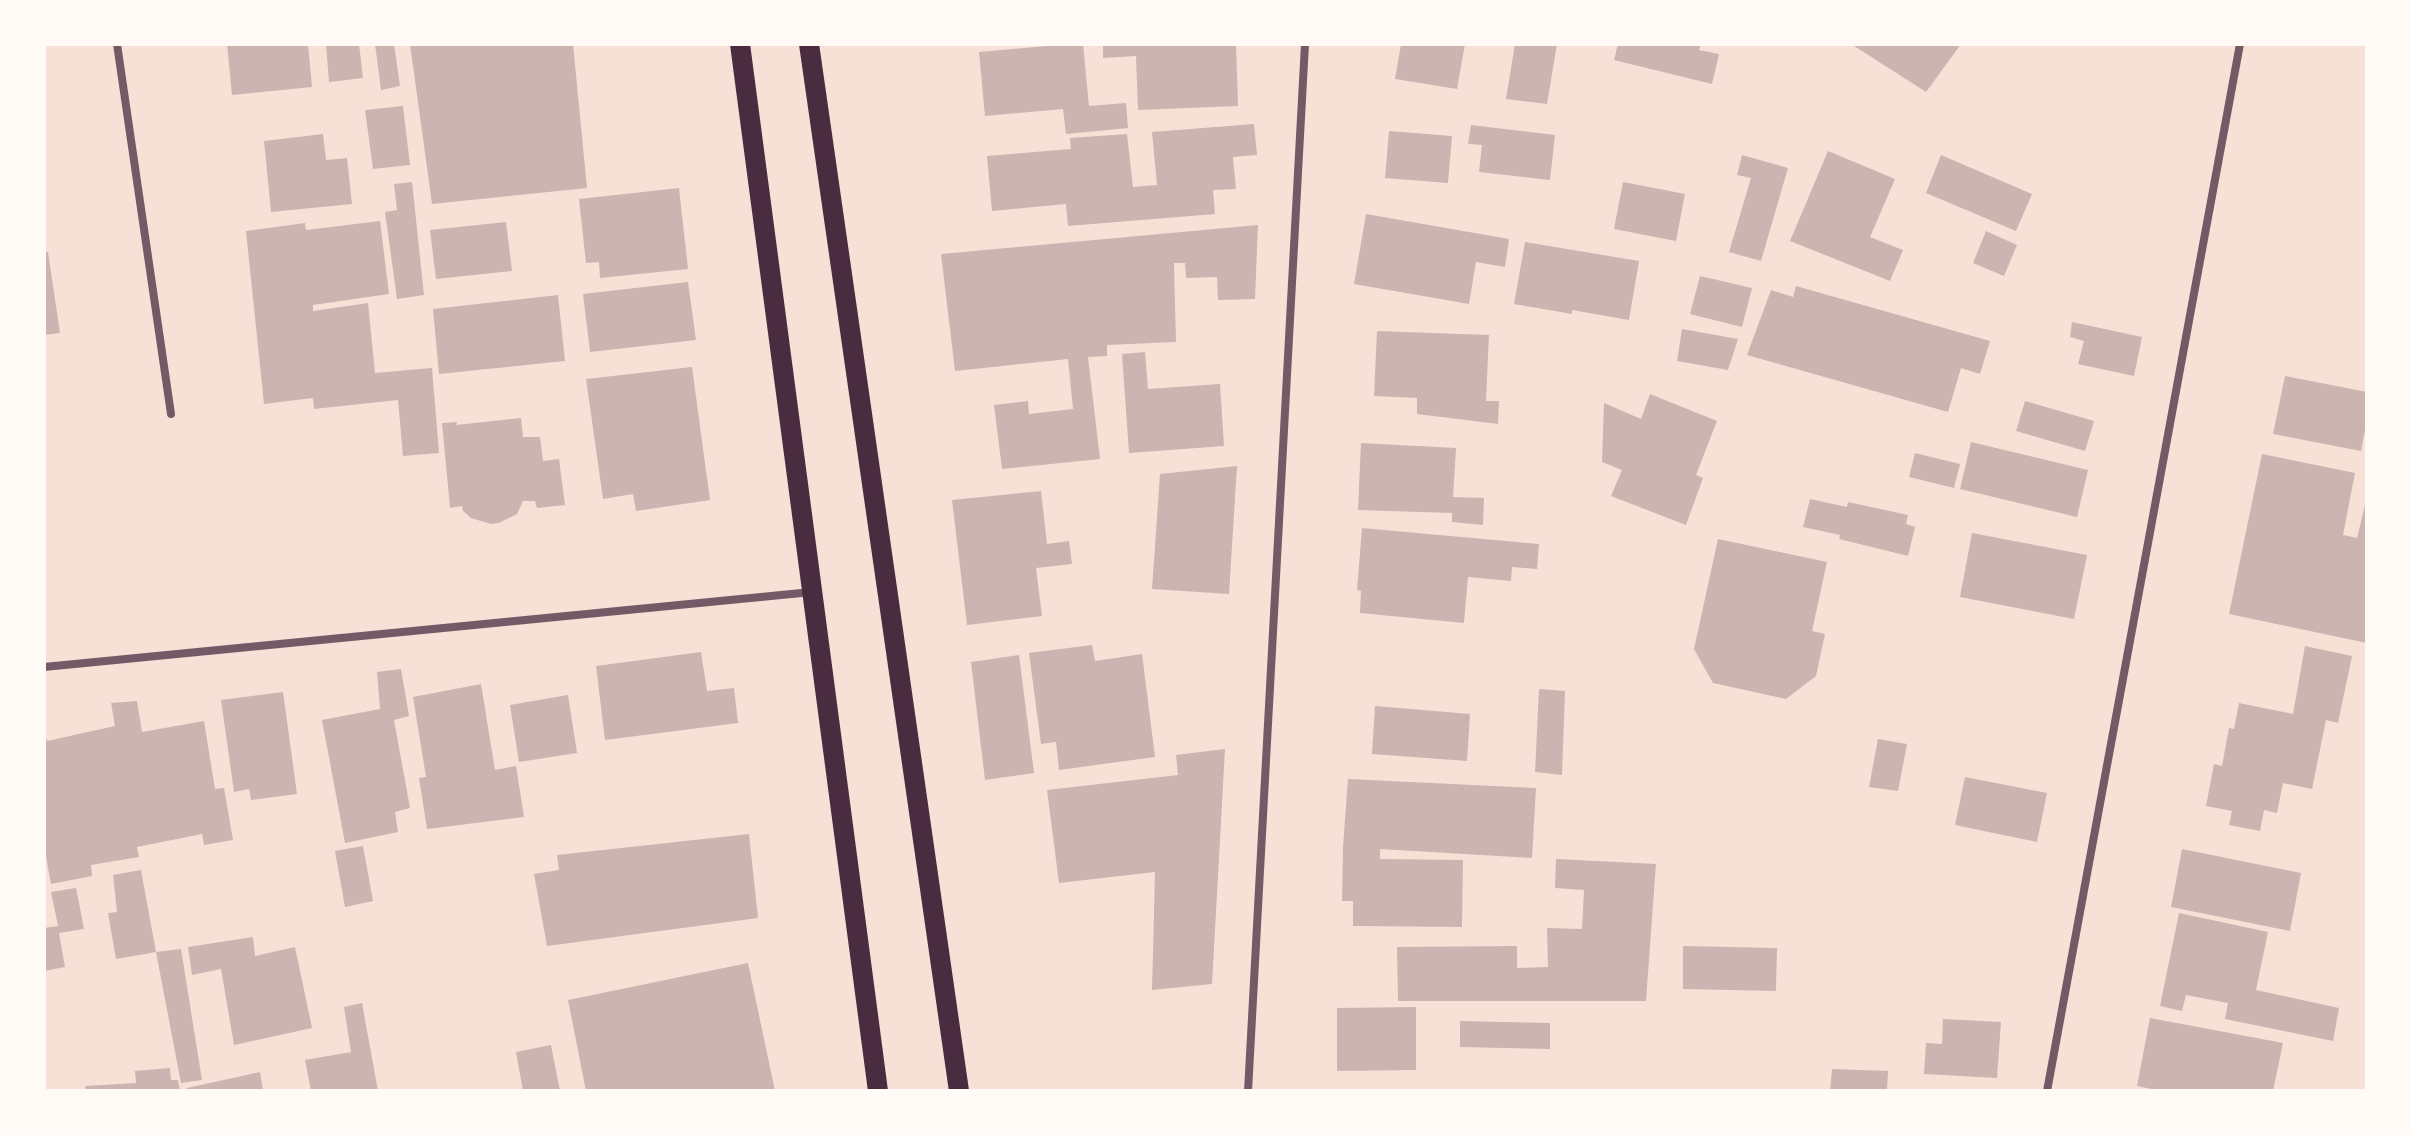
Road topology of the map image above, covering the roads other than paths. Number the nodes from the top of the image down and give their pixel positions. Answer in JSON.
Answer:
{"nodes":[{"id":1,"x":117,"y":44,"type":"edge"},
{"id":2,"x":740,"y":44,"type":"edge"},
{"id":3,"x":809,"y":44,"type":"edge"},
{"id":4,"x":1305,"y":44,"type":"edge"},
{"id":5,"x":2240,"y":44,"type":"edge"},
{"id":6,"x":171,"y":414,"type":"dead end"},
{"id":7,"x":813,"y":592,"type":"junction"},
{"id":8,"x":44,"y":667,"type":"edge"},
{"id":9,"x":878,"y":1091,"type":"edge"},
{"id":10,"x":959,"y":1091,"type":"edge"},
{"id":11,"x":1248,"y":1091,"type":"edge"},
{"id":12,"x":2047,"y":1091,"type":"edge"}],
"edges":[{"from":1,"to":6,"type":"street"},
{"from":2,"to":7,"type":"main road"},
{"from":3,"to":10,"type":"main road"},
{"from":4,"to":11,"type":"street"},
{"from":5,"to":12,"type":"street"},
{"from":7,"to":8,"type":"street"},
{"from":7,"to":9,"type":"main road"}]}
